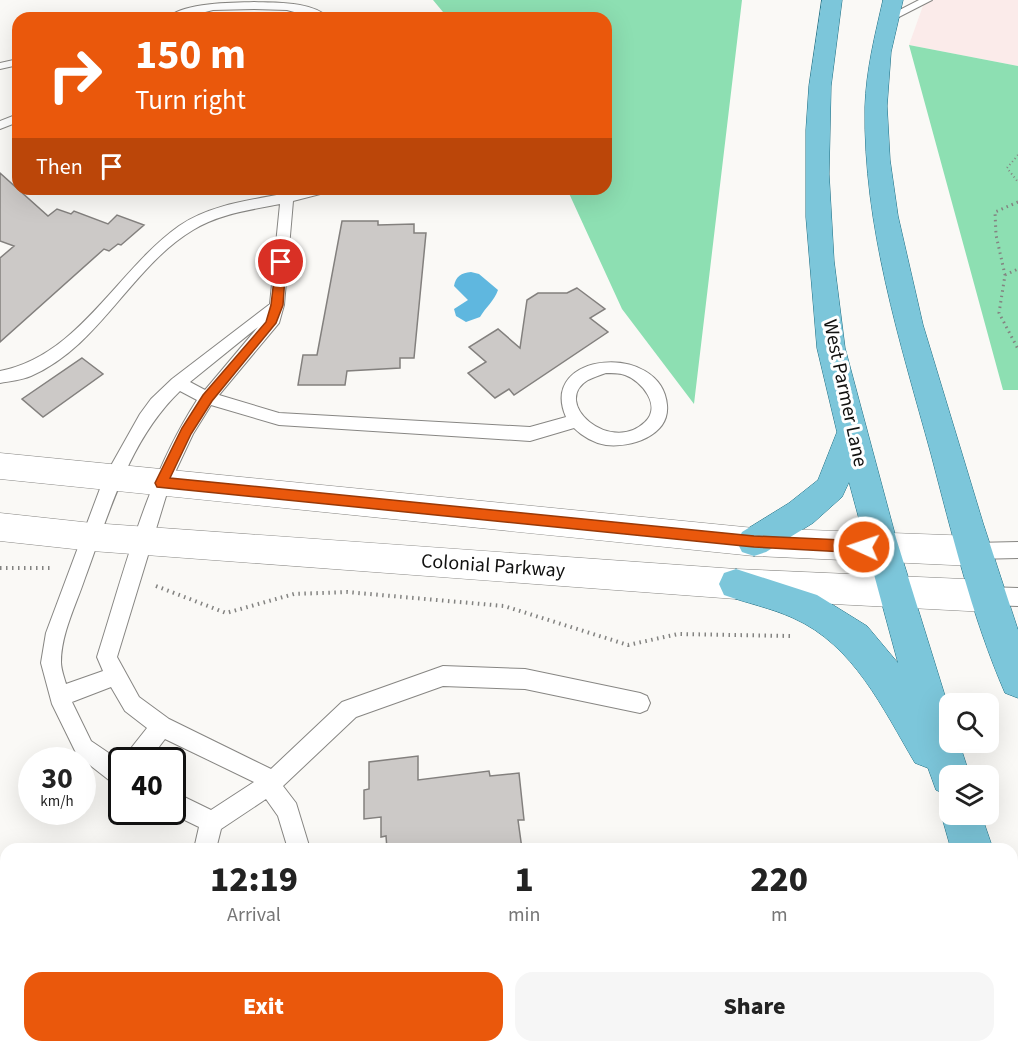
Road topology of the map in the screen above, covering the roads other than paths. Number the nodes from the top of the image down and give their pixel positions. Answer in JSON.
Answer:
{"nodes":[{"id":1,"x":832,"y":0,"type":"edge"},
{"id":2,"x":927,"y":0,"type":"edge"},
{"id":3,"x":196,"y":5,"type":"edge"},
{"id":4,"x":890,"y":10,"type":"edge"},
{"id":5,"x":313,"y":12,"type":"edge"},
{"id":6,"x":299,"y":195,"type":"edge"},
{"id":7,"x":287,"y":198,"type":"junction"},
{"id":8,"x":277,"y":305,"type":"junction"},
{"id":9,"x":0,"y":376,"type":"edge"},
{"id":10,"x":178,"y":383,"type":"junction"},
{"id":11,"x":207,"y":398,"type":"junction"},
{"id":12,"x":576,"y":422,"type":"junction"},
{"id":13,"x":852,"y":432,"type":"junction"},
{"id":14,"x":0,"y":466,"type":"edge"},
{"id":15,"x":113,"y":478,"type":"junction"},
{"id":16,"x":161,"y":483,"type":"junction"},
{"id":17,"x":0,"y":527,"type":"edge"},
{"id":18,"x":92,"y":537,"type":"junction"},
{"id":19,"x":142,"y":540,"type":"junction"},
{"id":20,"x":754,"y":542,"type":"junction"},
{"id":21,"x":883,"y":548,"type":"junction"},
{"id":22,"x":1018,"y":550,"type":"edge"},
{"id":23,"x":974,"y":551,"type":"junction"},
{"id":24,"x":736,"y":584,"type":"junction"},
{"id":25,"x":895,"y":591,"type":"junction"},
{"id":26,"x":1003,"y":597,"type":"edge"},
{"id":27,"x":115,"y":676,"type":"junction"},
{"id":28,"x":1018,"y":680,"type":"edge"},
{"id":29,"x":59,"y":697,"type":"junction"},
{"id":30,"x":640,"y":703,"type":"dead end"},
{"id":31,"x":162,"y":726,"type":"junction"},
{"id":32,"x":146,"y":747,"type":"edge"},
{"id":33,"x":940,"y":765,"type":"edge"},
{"id":34,"x":947,"y":765,"type":"edge"},
{"id":35,"x":108,"y":766,"type":"edge"},
{"id":36,"x":269,"y":785,"type":"junction"},
{"id":37,"x":186,"y":809,"type":"edge"},
{"id":38,"x":213,"y":822,"type":"junction"},
{"id":39,"x":964,"y":825,"type":"edge"},
{"id":40,"x":207,"y":843,"type":"edge"},
{"id":41,"x":297,"y":843,"type":"edge"},
{"id":42,"x":970,"y":843,"type":"edge"}],
"edges":[{"from":1,"to":13,"type":"main road","name":"West Parmer Lane"},
{"from":2,"to":4,"type":"lane"},
{"from":3,"to":5,"type":"lane"},
{"from":4,"to":23,"type":"main road"},
{"from":6,"to":7,"type":"lane"},
{"from":7,"to":8,"type":"lane"},
{"from":7,"to":9,"type":"lane"},
{"from":8,"to":10,"type":"lane"},
{"from":8,"to":11,"type":"lane"},
{"from":10,"to":11,"type":"lane"},
{"from":10,"to":15,"type":"lane"},
{"from":11,"to":12,"type":"lane"},
{"from":11,"to":16,"type":"lane"},
{"from":12,"to":12,"type":"lane"},
{"from":13,"to":20,"type":"main road"},
{"from":13,"to":21,"type":"main road","name":"West Parmer Lane"},
{"from":14,"to":15,"type":"street"},
{"from":15,"to":16,"type":"street"},
{"from":15,"to":18,"type":"lane"},
{"from":16,"to":19,"type":"lane"},
{"from":16,"to":20,"type":"street"},
{"from":17,"to":18,"type":"street","name":"Colonial Parkway"},
{"from":18,"to":19,"type":"street","name":"Colonial Parkway"},
{"from":18,"to":29,"type":"lane"},
{"from":19,"to":24,"type":"street","name":"Colonial Parkway"},
{"from":19,"to":27,"type":"lane"},
{"from":20,"to":21,"type":"street"},
{"from":21,"to":23,"type":"street"},
{"from":21,"to":25,"type":"main road","name":"West Parmer Lane"},
{"from":22,"to":23,"type":"lane"},
{"from":23,"to":26,"type":"main road"},
{"from":24,"to":25,"type":"street","name":"Colonial Parkway"},
{"from":24,"to":33,"type":"main road"},
{"from":25,"to":26,"type":"street","name":"Colonial Parkway"},
{"from":25,"to":34,"type":"main road","name":"West Parmer Lane"},
{"from":26,"to":28,"type":"main road"},
{"from":27,"to":29,"type":"lane"},
{"from":27,"to":31,"type":"lane"},
{"from":29,"to":35,"type":"lane"},
{"from":30,"to":36,"type":"lane"},
{"from":31,"to":32,"type":"lane"},
{"from":31,"to":36,"type":"lane"},
{"from":36,"to":38,"type":"lane"},
{"from":36,"to":41,"type":"lane"},
{"from":37,"to":38,"type":"lane"},
{"from":38,"to":40,"type":"lane"},
{"from":39,"to":42,"type":"main road"}]}
